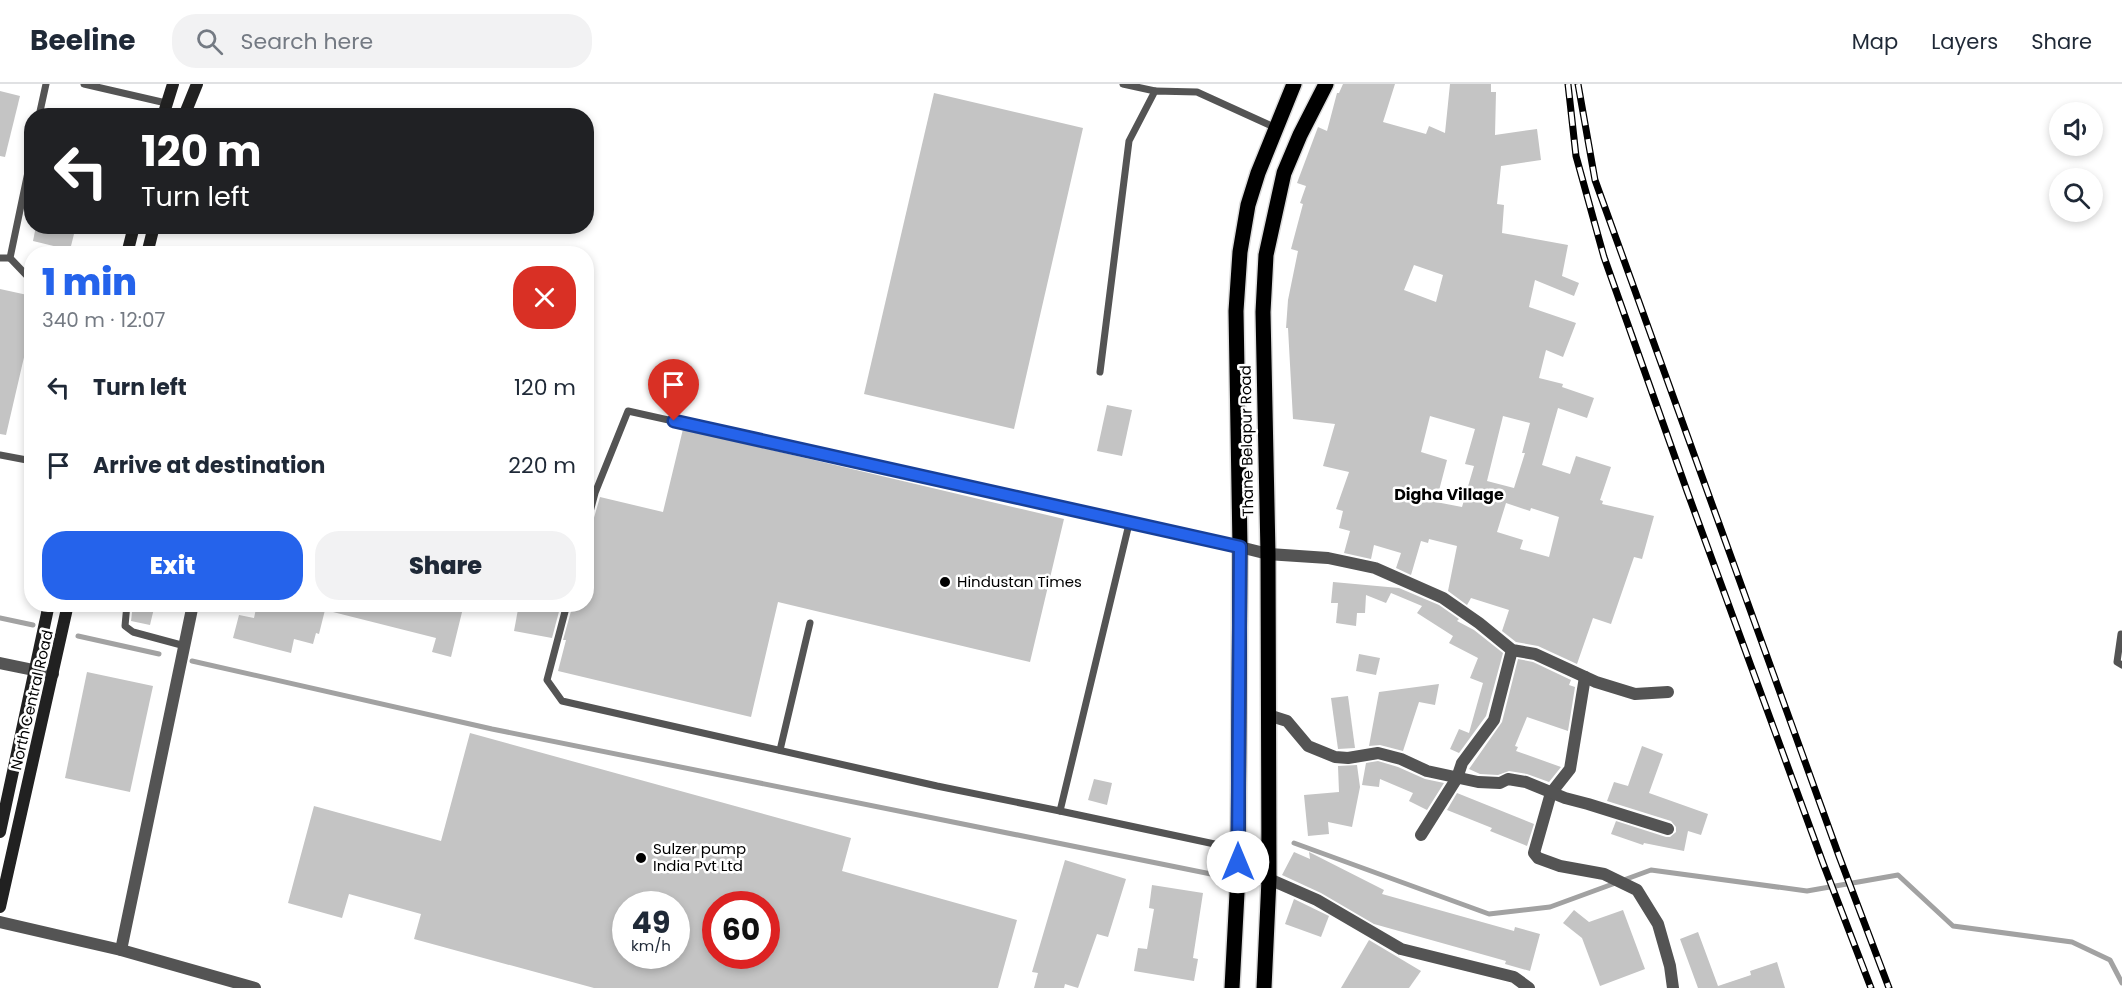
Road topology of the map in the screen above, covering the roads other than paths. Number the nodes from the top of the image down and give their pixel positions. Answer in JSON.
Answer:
{"nodes":[{"id":1,"x":46,"y":84,"type":"edge"},
{"id":2,"x":84,"y":84,"type":"edge"},
{"id":3,"x":173,"y":84,"type":"edge"},
{"id":4,"x":196,"y":84,"type":"edge"},
{"id":5,"x":1123,"y":84,"type":"edge"},
{"id":6,"x":1294,"y":84,"type":"edge"},
{"id":7,"x":1326,"y":84,"type":"edge"},
{"id":8,"x":1155,"y":91,"type":"junction"},
{"id":9,"x":166,"y":103,"type":"junction"},
{"id":10,"x":41,"y":108,"type":"edge"},
{"id":11,"x":165,"y":108,"type":"edge"},
{"id":12,"x":187,"y":108,"type":"edge"},
{"id":13,"x":1276,"y":128,"type":"junction"},
{"id":14,"x":24,"y":191,"type":"edge"},
{"id":15,"x":0,"y":258,"type":"edge"},
{"id":16,"x":10,"y":258,"type":"junction"},
{"id":17,"x":24,"y":273,"type":"edge"},
{"id":18,"x":1100,"y":372,"type":"dead end"},
{"id":19,"x":0,"y":454,"type":"edge"},
{"id":20,"x":24,"y":459,"type":"edge"},
{"id":21,"x":594,"y":498,"type":"edge"},
{"id":22,"x":1128,"y":524,"type":"junction"},
{"id":23,"x":1240,"y":547,"type":"junction"},
{"id":24,"x":1268,"y":554,"type":"junction"},
{"id":25,"x":47,"y":612,"type":"edge"},
{"id":26,"x":67,"y":612,"type":"edge"},
{"id":27,"x":126,"y":612,"type":"edge"},
{"id":28,"x":192,"y":612,"type":"edge"},
{"id":29,"x":565,"y":612,"type":"edge"},
{"id":30,"x":810,"y":623,"type":"dead end"},
{"id":31,"x":2121,"y":634,"type":"edge"},
{"id":32,"x":185,"y":646,"type":"junction"},
{"id":33,"x":1512,"y":650,"type":"junction"},
{"id":34,"x":0,"y":663,"type":"edge"},
{"id":35,"x":2122,"y":665,"type":"edge"},
{"id":36,"x":35,"y":670,"type":"junction"},
{"id":37,"x":53,"y":674,"type":"junction"},
{"id":38,"x":1585,"y":677,"type":"junction"},
{"id":39,"x":1668,"y":692,"type":"dead end"},
{"id":40,"x":1268,"y":715,"type":"junction"},
{"id":41,"x":780,"y":750,"type":"junction"},
{"id":42,"x":1457,"y":778,"type":"junction"},
{"id":43,"x":1551,"y":793,"type":"junction"},
{"id":44,"x":1060,"y":812,"type":"junction"},
{"id":45,"x":1668,"y":829,"type":"dead end"},
{"id":46,"x":0,"y":832,"type":"edge"},
{"id":47,"x":1421,"y":835,"type":"dead end"},
{"id":48,"x":1238,"y":849,"type":"junction"},
{"id":49,"x":1238,"y":874,"type":"junction"},
{"id":50,"x":3,"y":876,"type":"edge"},
{"id":51,"x":1269,"y":879,"type":"junction"},
{"id":52,"x":0,"y":907,"type":"edge"},
{"id":53,"x":0,"y":921,"type":"edge"},
{"id":54,"x":121,"y":950,"type":"junction"},
{"id":55,"x":255,"y":988,"type":"edge"},
{"id":56,"x":1232,"y":988,"type":"edge"},
{"id":57,"x":1264,"y":988,"type":"edge"},
{"id":58,"x":1529,"y":988,"type":"edge"},
{"id":59,"x":1673,"y":988,"type":"edge"}],
"edges":[{"from":1,"to":10,"type":"lane"},
{"from":2,"to":9,"type":"lane"},
{"from":3,"to":9,"type":"main road"},
{"from":4,"to":12,"type":"main road"},
{"from":5,"to":8,"type":"lane"},
{"from":6,"to":13,"type":"main road","name":"Thane Belapur Road"},
{"from":7,"to":24,"type":"main road","name":"Thane Belapur Road"},
{"from":8,"to":13,"type":"lane"},
{"from":8,"to":18,"type":"lane"},
{"from":9,"to":11,"type":"main road"},
{"from":13,"to":23,"type":"main road","name":"Thane Belapur Road"},
{"from":14,"to":16,"type":"lane"},
{"from":15,"to":16,"type":"lane"},
{"from":16,"to":17,"type":"lane"},
{"from":19,"to":20,"type":"lane"},
{"from":21,"to":22,"type":"lane"},
{"from":22,"to":23,"type":"lane"},
{"from":22,"to":44,"type":"lane"},
{"from":23,"to":24,"type":"street"},
{"from":23,"to":48,"type":"main road","name":"Thane Belapur Road"},
{"from":24,"to":33,"type":"street"},
{"from":24,"to":40,"type":"main road","name":"Thane Belapur Road"},
{"from":25,"to":36,"type":"main road","name":"North Central Road"},
{"from":26,"to":37,"type":"main road","name":"North Central Road"},
{"from":27,"to":32,"type":"lane"},
{"from":28,"to":32,"type":"street"},
{"from":29,"to":41,"type":"lane"},
{"from":30,"to":41,"type":"lane"},
{"from":31,"to":35,"type":"lane"},
{"from":32,"to":54,"type":"street"},
{"from":33,"to":38,"type":"street"},
{"from":33,"to":42,"type":"street"},
{"from":34,"to":36,"type":"street"},
{"from":36,"to":37,"type":"street"},
{"from":36,"to":46,"type":"main road","name":"North Central Road"},
{"from":37,"to":50,"type":"main road","name":"North Central Road"},
{"from":38,"to":39,"type":"street"},
{"from":38,"to":43,"type":"street"},
{"from":40,"to":42,"type":"street"},
{"from":40,"to":51,"type":"main road","name":"Thane Belapur Road"},
{"from":41,"to":44,"type":"lane"},
{"from":42,"to":43,"type":"street"},
{"from":42,"to":47,"type":"street"},
{"from":43,"to":45,"type":"street"},
{"from":43,"to":59,"type":"street"},
{"from":44,"to":48,"type":"lane"},
{"from":48,"to":49,"type":"main road","name":"Thane Belapur Road"},
{"from":49,"to":51,"type":"street"},
{"from":49,"to":56,"type":"main road","name":"Thane Belapur Road"},
{"from":50,"to":52,"type":"main road","name":"North Central Road"},
{"from":51,"to":57,"type":"main road","name":"Thane Belapur Road"},
{"from":51,"to":58,"type":"street"},
{"from":53,"to":54,"type":"street"},
{"from":54,"to":55,"type":"street"}]}
